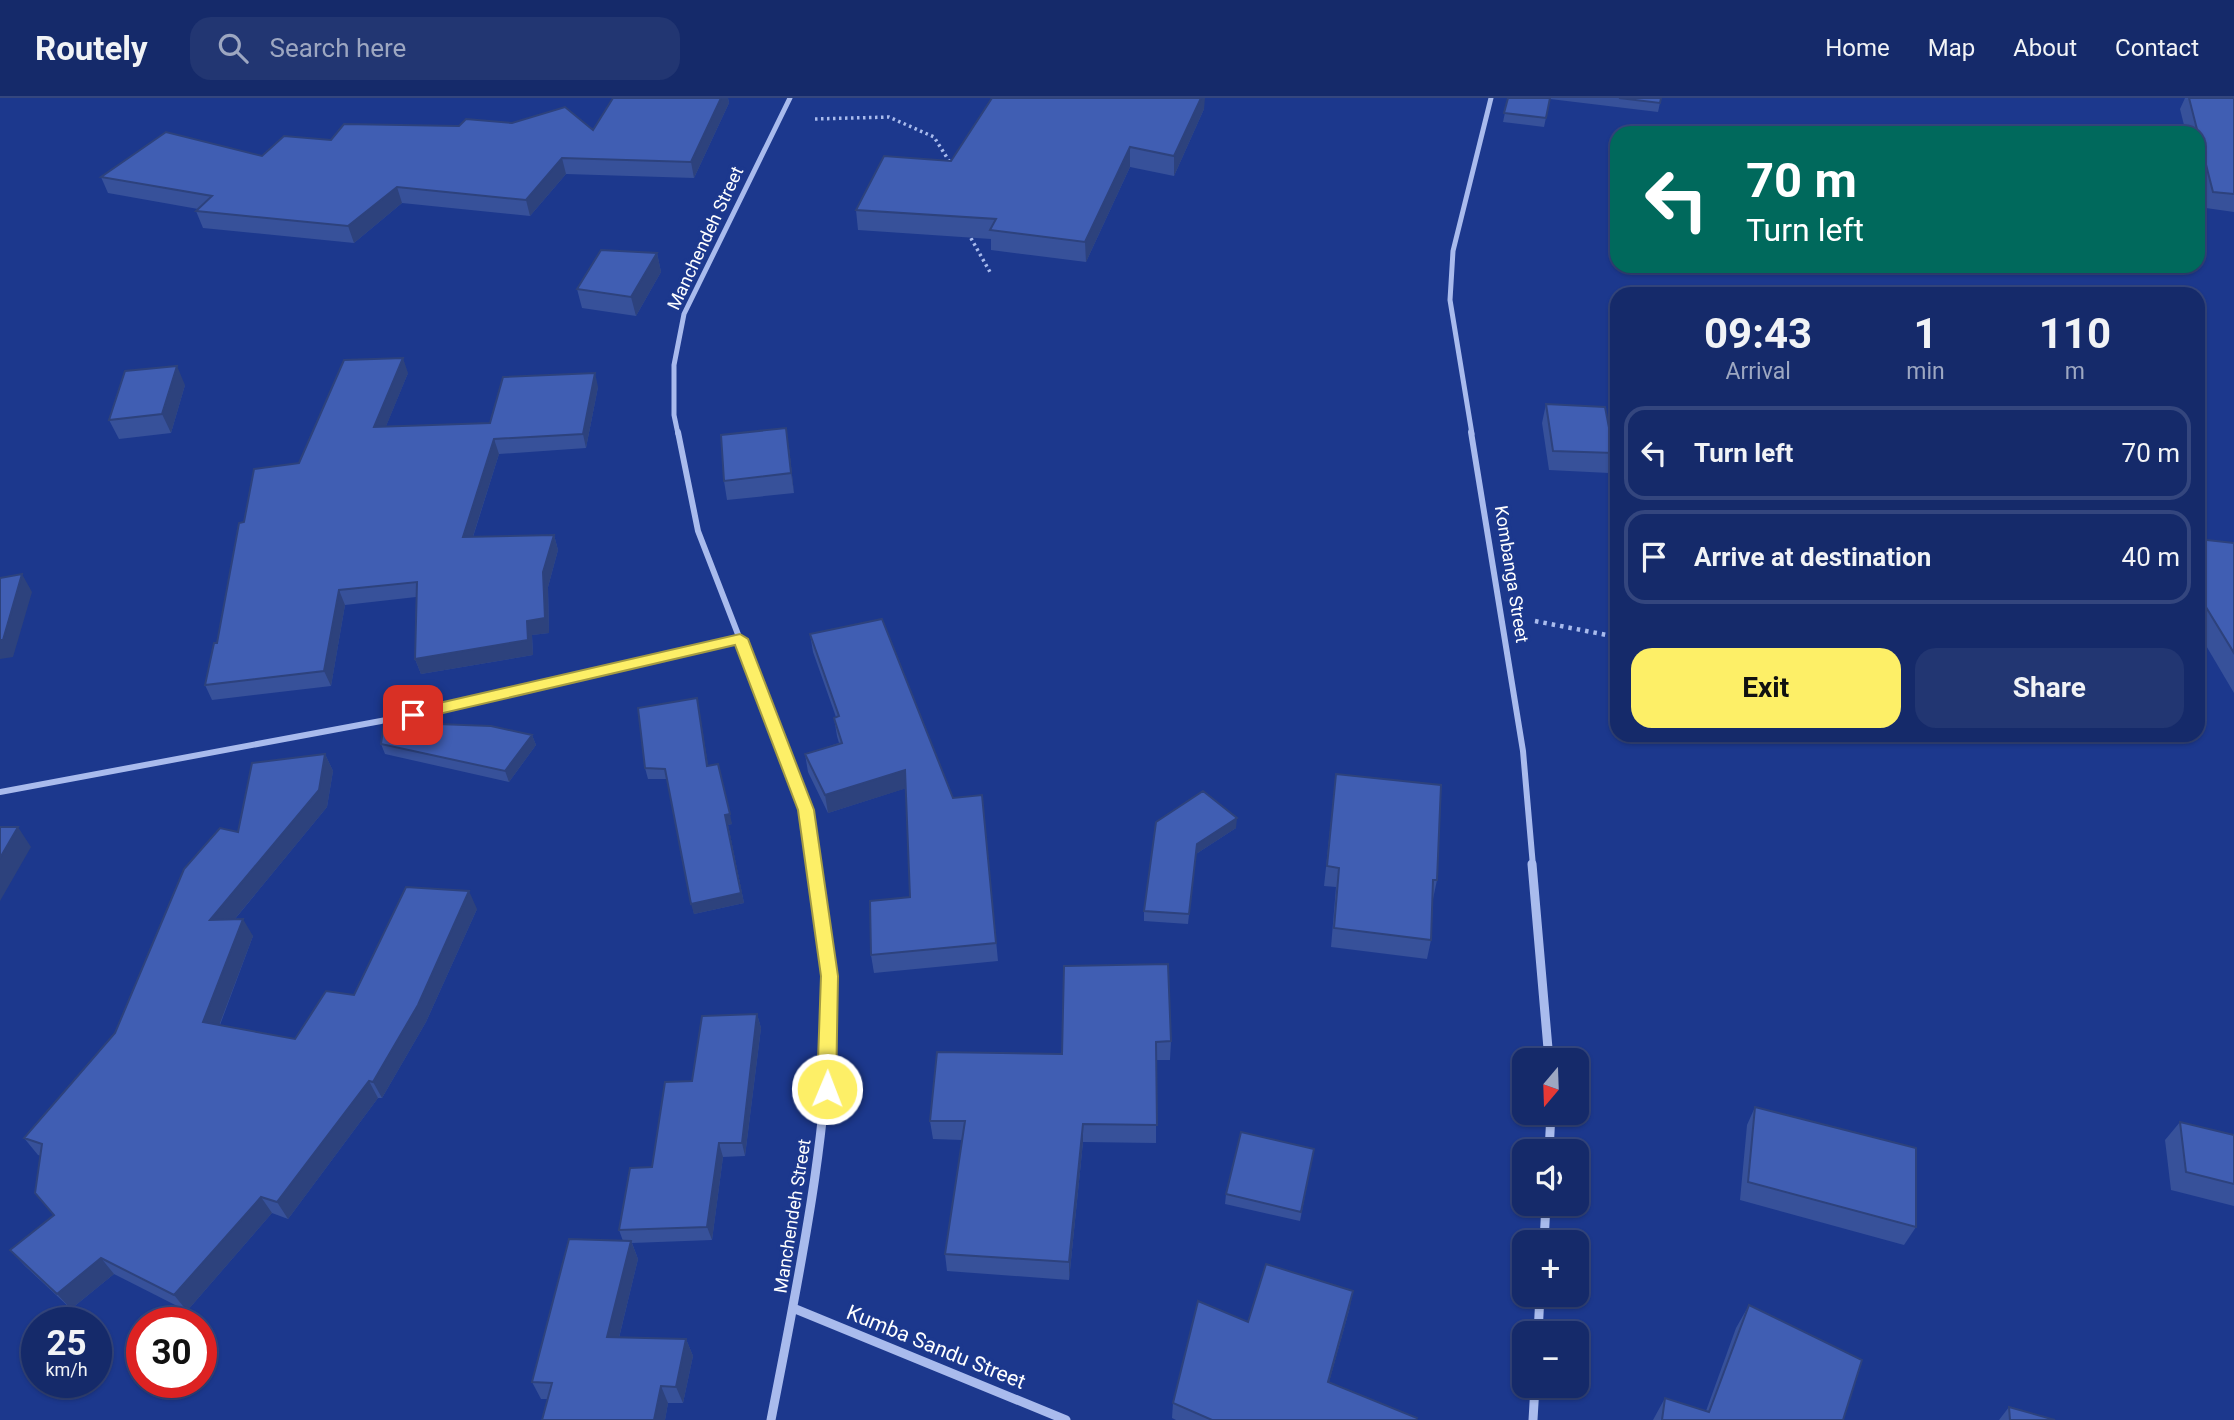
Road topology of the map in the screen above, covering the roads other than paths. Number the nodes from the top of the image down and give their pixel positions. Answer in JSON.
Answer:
{"nodes":[{"id":1,"x":790,"y":98,"type":"edge"},
{"id":2,"x":1491,"y":98,"type":"edge"},
{"id":3,"x":740,"y":639,"type":"junction"},
{"id":4,"x":0,"y":792,"type":"edge"},
{"id":5,"x":1548,"y":1048,"type":"edge"},
{"id":6,"x":793,"y":1308,"type":"junction"},
{"id":7,"x":1534,"y":1398,"type":"edge"},
{"id":8,"x":771,"y":1420,"type":"edge"},
{"id":9,"x":1066,"y":1420,"type":"edge"},
{"id":10,"x":1533,"y":1420,"type":"edge"}],
"edges":[{"from":1,"to":3,"type":"street","name":"Manchendeh Street"},
{"from":2,"to":5,"type":"street","name":"Kombanga Street"},
{"from":3,"to":4,"type":"street"},
{"from":3,"to":6,"type":"street","name":"Manchendeh Street"},
{"from":6,"to":8,"type":"street","name":"Manchendeh Street"},
{"from":6,"to":9,"type":"street","name":"Kumba Sandu Street"},
{"from":7,"to":10,"type":"street"}]}
